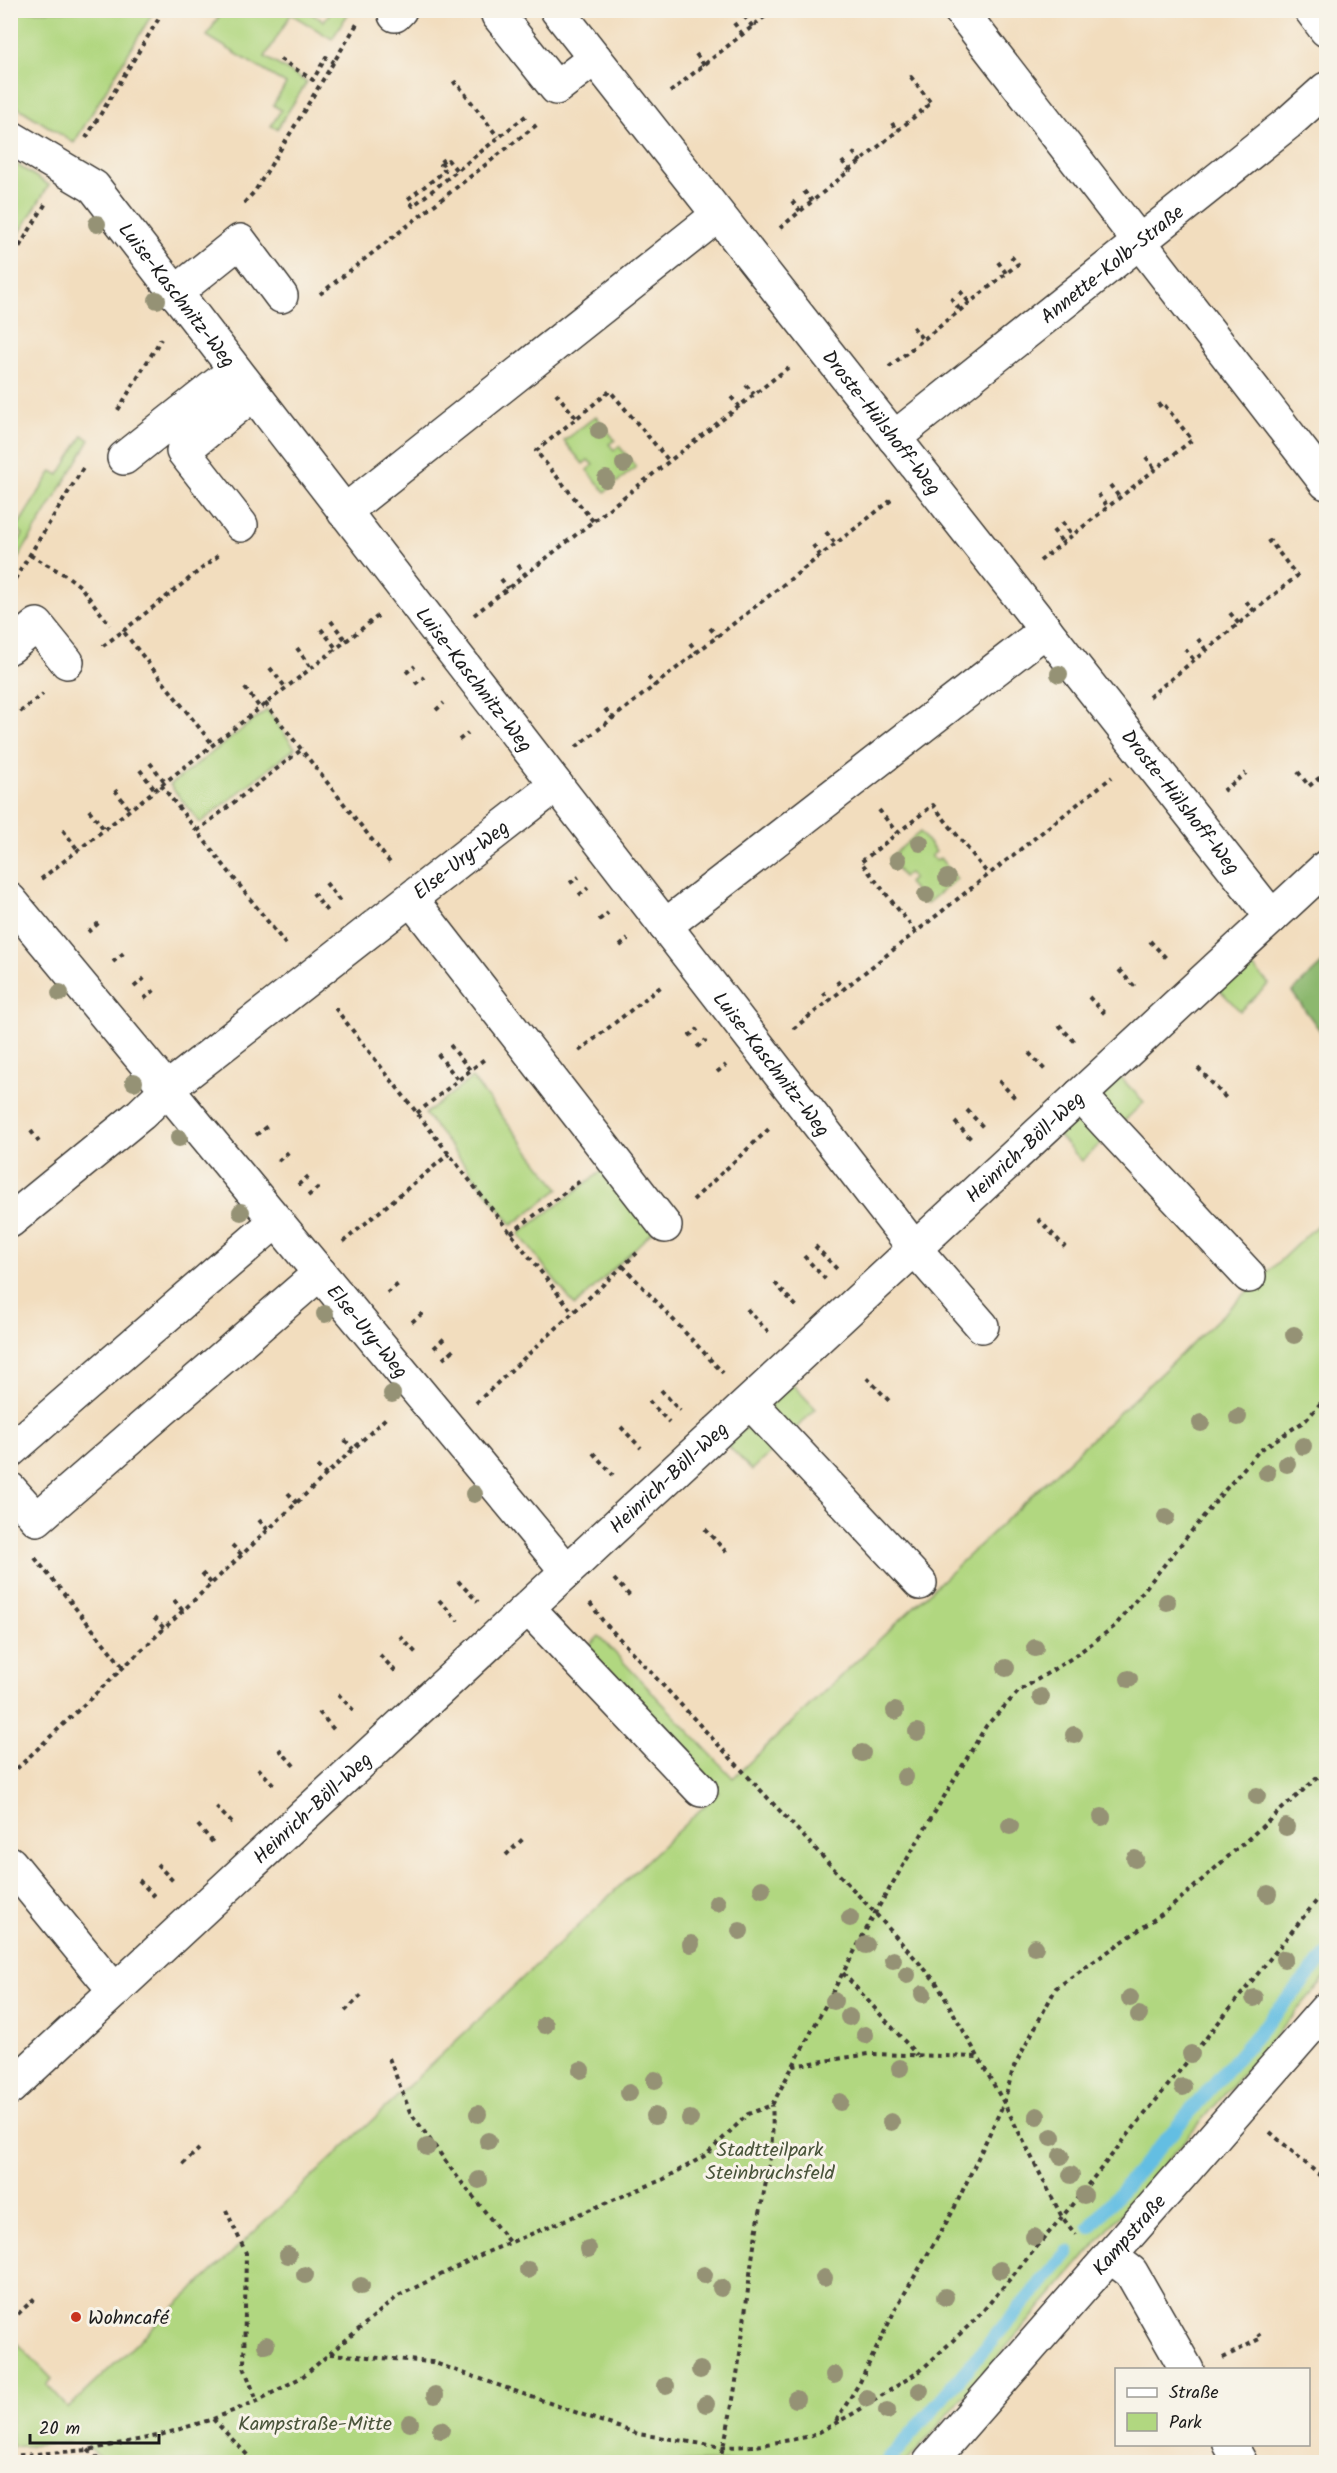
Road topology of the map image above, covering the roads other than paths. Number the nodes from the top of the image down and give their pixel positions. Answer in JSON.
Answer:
{"nodes":[{"id":1,"x":557,"y":10,"type":"edge"},
{"id":2,"x":960,"y":10,"type":"edge"},
{"id":3,"x":1311,"y":10,"type":"edge"},
{"id":4,"x":498,"y":15,"type":"dead end"},
{"id":5,"x":1326,"y":30,"type":"edge"},
{"id":6,"x":595,"y":58,"type":"junction"},
{"id":7,"x":1326,"y":88,"type":"edge"},
{"id":8,"x":10,"y":137,"type":"edge"},
{"id":9,"x":718,"y":215,"type":"junction"},
{"id":10,"x":1139,"y":241,"type":"junction"},
{"id":11,"x":281,"y":297,"type":"dead end"},
{"id":12,"x":181,"y":301,"type":"junction"},
{"id":13,"x":244,"y":382,"type":"junction"},
{"id":14,"x":894,"y":438,"type":"junction"},
{"id":15,"x":124,"y":458,"type":"dead end"},
{"id":16,"x":1326,"y":483,"type":"edge"},
{"id":17,"x":344,"y":512,"type":"junction"},
{"id":18,"x":233,"y":538,"type":"road end"},
{"id":19,"x":1046,"y":630,"type":"junction"},
{"id":20,"x":10,"y":647,"type":"edge"},
{"id":21,"x":81,"y":658,"type":"road end"},
{"id":22,"x":550,"y":778,"type":"junction"},
{"id":23,"x":1326,"y":867,"type":"edge"},
{"id":24,"x":21,"y":893,"type":"edge"},
{"id":25,"x":411,"y":898,"type":"junction"},
{"id":26,"x":1272,"y":917,"type":"junction"},
{"id":27,"x":665,"y":926,"type":"junction"},
{"id":28,"x":167,"y":1089,"type":"junction"},
{"id":29,"x":1080,"y":1095,"type":"junction"},
{"id":30,"x":10,"y":1221,"type":"edge"},
{"id":31,"x":276,"y":1221,"type":"junction"},
{"id":32,"x":665,"y":1226,"type":"road end"},
{"id":33,"x":915,"y":1249,"type":"junction"},
{"id":34,"x":327,"y":1261,"type":"junction"},
{"id":35,"x":1249,"y":1276,"type":"dead end"},
{"id":36,"x":982,"y":1326,"type":"dead end"},
{"id":37,"x":750,"y":1402,"type":"junction"},
{"id":38,"x":10,"y":1451,"type":"edge"},
{"id":39,"x":10,"y":1489,"type":"edge"},
{"id":40,"x":567,"y":1571,"type":"junction"},
{"id":41,"x":920,"y":1583,"type":"dead end"},
{"id":42,"x":528,"y":1608,"type":"junction"},
{"id":43,"x":701,"y":1790,"type":"dead end"},
{"id":44,"x":10,"y":1863,"type":"edge"},
{"id":45,"x":115,"y":1991,"type":"junction"},
{"id":46,"x":1326,"y":2009,"type":"edge"},
{"id":47,"x":10,"y":2088,"type":"edge"},
{"id":48,"x":1111,"y":2257,"type":"junction"},
{"id":49,"x":1186,"y":2368,"type":"edge"},
{"id":50,"x":1231,"y":2446,"type":"edge"},
{"id":51,"x":930,"y":2463,"type":"edge"},
{"id":52,"x":1240,"y":2463,"type":"edge"}],
"edges":[{"from":1,"to":6,"type":"street","name":"Droste-Hülshoff-Weg"},
{"from":2,"to":10,"type":"street"},
{"from":3,"to":5,"type":"street"},
{"from":4,"to":6,"type":"street"},
{"from":6,"to":9,"type":"street","name":"Droste-Hülshoff-Weg"},
{"from":7,"to":10,"type":"street","name":"Annette-Kolb-Straße"},
{"from":8,"to":12,"type":"street","name":"Luise-Kaschnitz-Weg"},
{"from":9,"to":14,"type":"street","name":"Droste-Hülshoff-Weg"},
{"from":9,"to":17,"type":"street"},
{"from":10,"to":14,"type":"street","name":"Annette-Kolb-Straße"},
{"from":10,"to":16,"type":"street"},
{"from":11,"to":12,"type":"street"},
{"from":12,"to":13,"type":"street","name":"Luise-Kaschnitz-Weg"},
{"from":13,"to":15,"type":"street"},
{"from":13,"to":17,"type":"street","name":"Luise-Kaschnitz-Weg"},
{"from":13,"to":18,"type":"street"},
{"from":14,"to":19,"type":"street","name":"Droste-Hülshoff-Weg"},
{"from":17,"to":22,"type":"street","name":"Luise-Kaschnitz-Weg"},
{"from":19,"to":26,"type":"street","name":"Droste-Hülshoff-Weg"},
{"from":19,"to":27,"type":"street"},
{"from":20,"to":21,"type":"street"},
{"from":22,"to":25,"type":"street","name":"Else-Ury-Weg"},
{"from":22,"to":27,"type":"street","name":"Luise-Kaschnitz-Weg"},
{"from":23,"to":26,"type":"street","name":"Heinrich-Böll-Weg"},
{"from":24,"to":28,"type":"street","name":"Else-Ury-Weg"},
{"from":25,"to":28,"type":"street","name":"Else-Ury-Weg"},
{"from":25,"to":32,"type":"street"},
{"from":26,"to":29,"type":"street","name":"Heinrich-Böll-Weg"},
{"from":27,"to":33,"type":"street","name":"Luise-Kaschnitz-Weg"},
{"from":28,"to":30,"type":"street"},
{"from":28,"to":31,"type":"street","name":"Else-Ury-Weg"},
{"from":29,"to":33,"type":"street","name":"Heinrich-Böll-Weg"},
{"from":29,"to":35,"type":"street"},
{"from":31,"to":34,"type":"street","name":"Else-Ury-Weg"},
{"from":31,"to":38,"type":"street"},
{"from":33,"to":36,"type":"street","name":"Luise-Kaschnitz-Weg"},
{"from":33,"to":37,"type":"street","name":"Heinrich-Böll-Weg"},
{"from":34,"to":39,"type":"street"},
{"from":34,"to":40,"type":"street","name":"Else-Ury-Weg"},
{"from":37,"to":40,"type":"street","name":"Heinrich-Böll-Weg"},
{"from":37,"to":41,"type":"street"},
{"from":40,"to":42,"type":"street","name":"Heinrich-Böll-Weg"},
{"from":42,"to":43,"type":"street"},
{"from":42,"to":45,"type":"street","name":"Heinrich-Böll-Weg"},
{"from":44,"to":45,"type":"street"},
{"from":45,"to":47,"type":"street","name":"Heinrich-Böll-Weg"},
{"from":46,"to":48,"type":"street","name":"Kampstraße"},
{"from":48,"to":49,"type":"street"},
{"from":48,"to":51,"type":"street","name":"Kampstraße"},
{"from":50,"to":52,"type":"street"}]}
